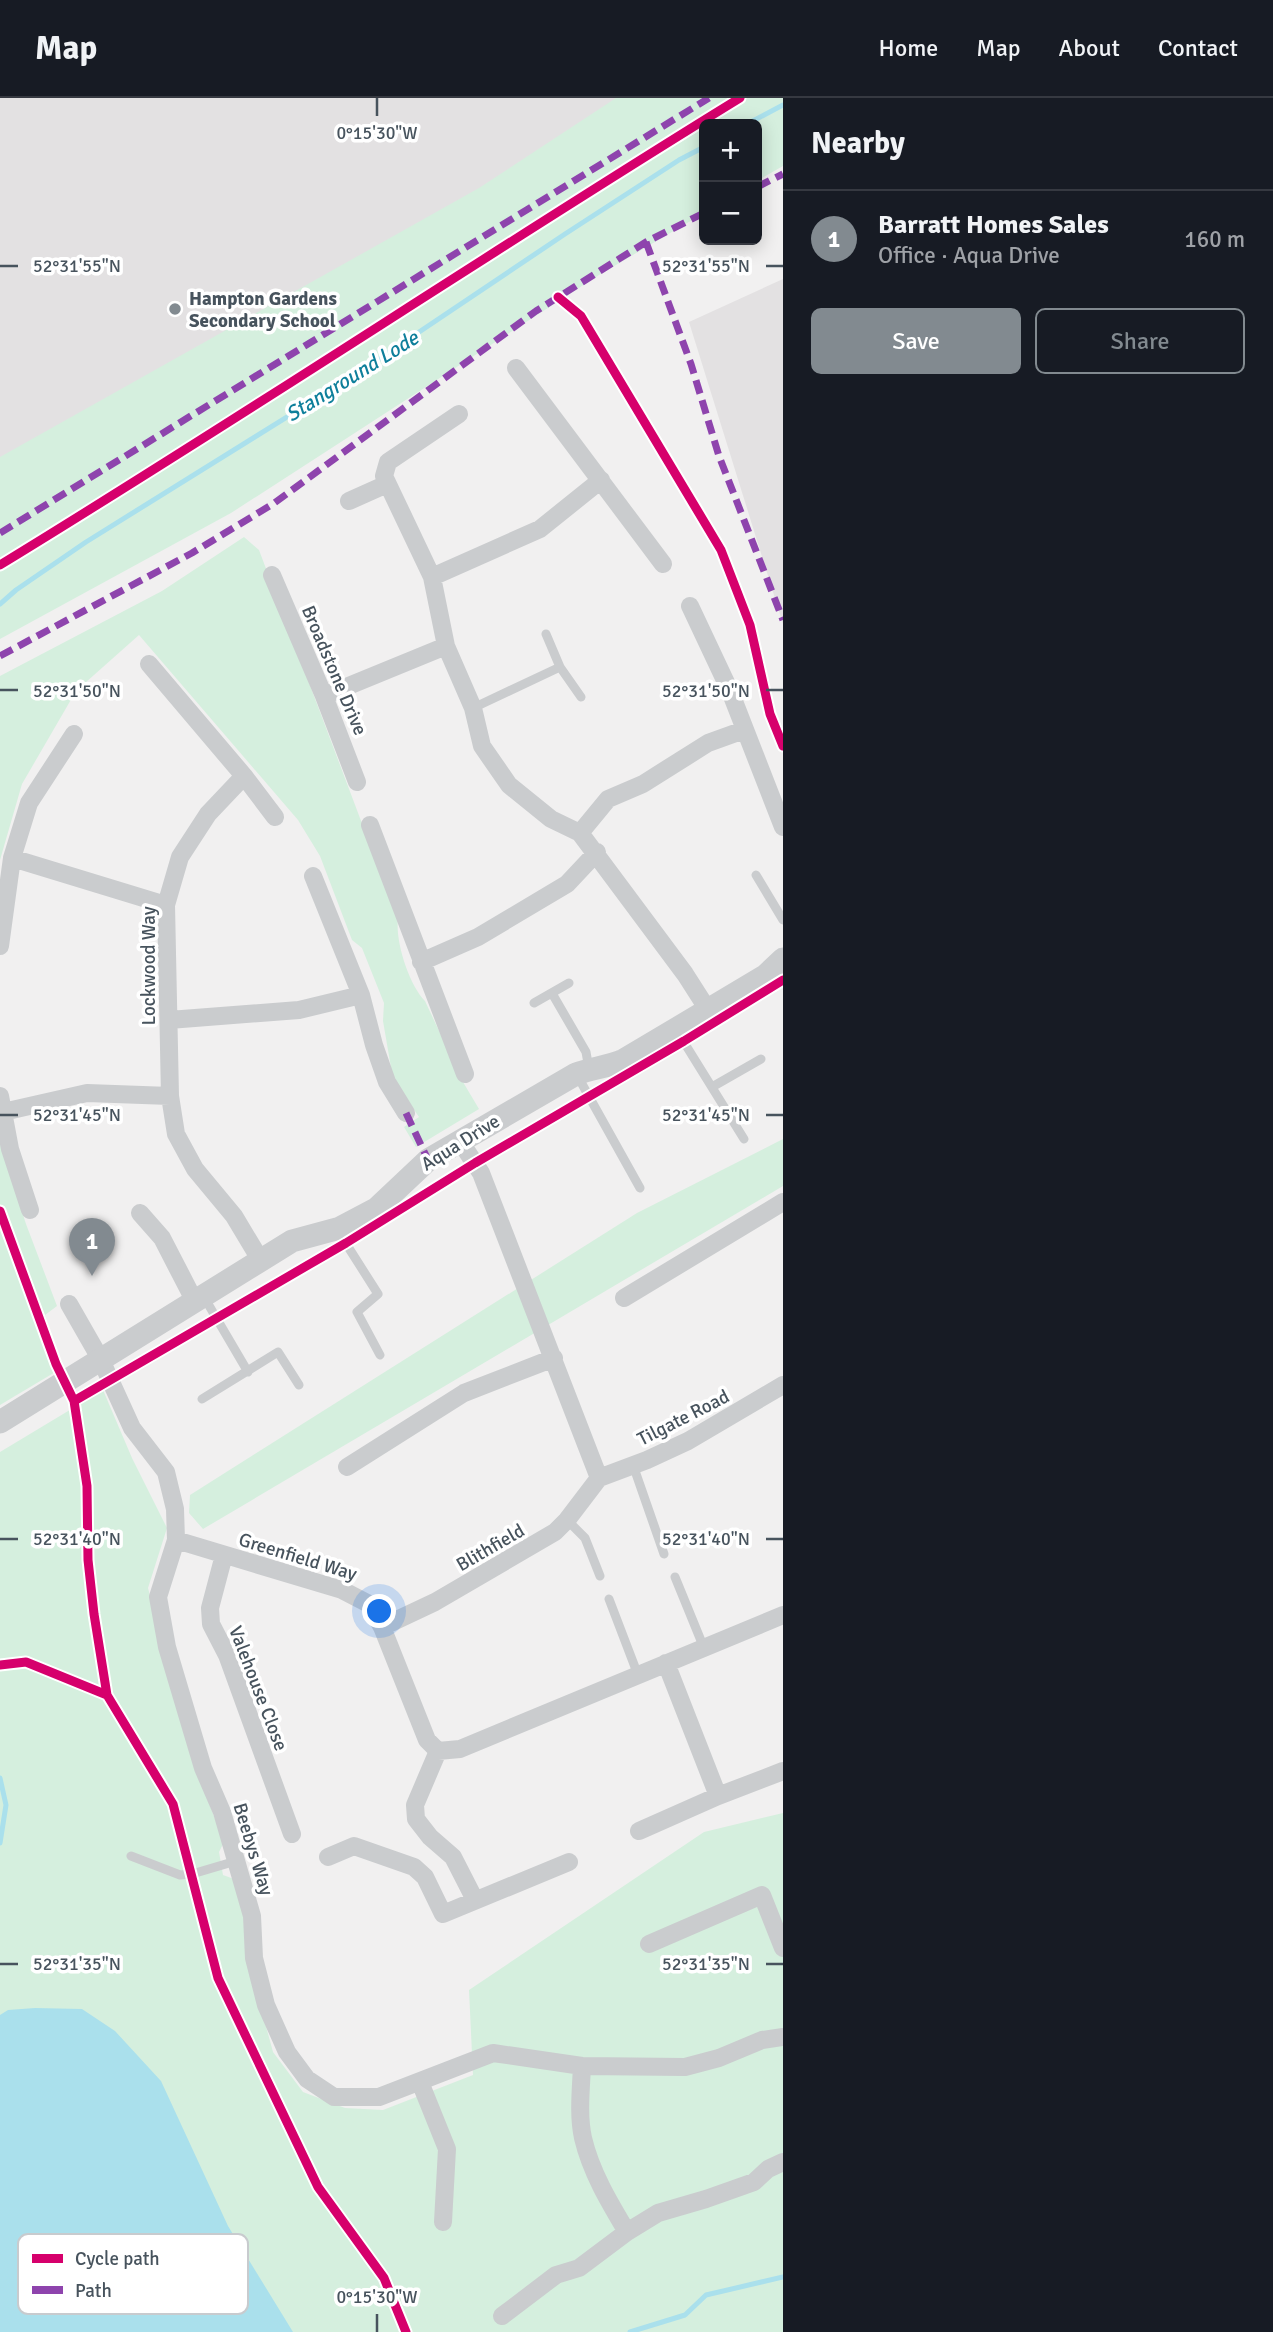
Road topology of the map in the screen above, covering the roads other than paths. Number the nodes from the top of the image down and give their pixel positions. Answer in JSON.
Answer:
{"nodes":[{"id":1,"x":516,"y":368,"type":"dead end"},
{"id":2,"x":459,"y":414,"type":"dead end"},
{"id":3,"x":601,"y":480,"type":"junction"},
{"id":4,"x":387,"y":484,"type":"junction"},
{"id":5,"x":349,"y":501,"type":"dead end"},
{"id":6,"x":663,"y":564,"type":"dead end"},
{"id":7,"x":272,"y":575,"type":"dead end"},
{"id":8,"x":432,"y":578,"type":"junction"},
{"id":9,"x":690,"y":606,"type":"dead end"},
{"id":10,"x":546,"y":634,"type":"dead end"},
{"id":11,"x":446,"y":646,"type":"junction"},
{"id":12,"x":149,"y":664,"type":"dead end"},
{"id":13,"x":560,"y":667,"type":"junction"},
{"id":14,"x":324,"y":696,"type":"junction"},
{"id":15,"x":581,"y":697,"type":"dead end"},
{"id":16,"x":473,"y":708,"type":"junction"},
{"id":17,"x":744,"y":730,"type":"junction"},
{"id":18,"x":74,"y":734,"type":"dead end"},
{"id":19,"x":244,"y":776,"type":"junction"},
{"id":20,"x":357,"y":782,"type":"dead end"},
{"id":21,"x":275,"y":817,"type":"dead end"},
{"id":22,"x":370,"y":825,"type":"dead end"},
{"id":23,"x":783,"y":827,"type":"edge"},
{"id":24,"x":580,"y":833,"type":"junction"},
{"id":25,"x":597,"y":852,"type":"junction"},
{"id":26,"x":12,"y":858,"type":"junction"},
{"id":27,"x":756,"y":875,"type":"dead end"},
{"id":28,"x":313,"y":876,"type":"dead end"},
{"id":29,"x":166,"y":905,"type":"junction"},
{"id":30,"x":783,"y":920,"type":"edge"},
{"id":31,"x":0,"y":946,"type":"edge"},
{"id":32,"x":783,"y":959,"type":"edge"},
{"id":33,"x":421,"y":962,"type":"junction"},
{"id":34,"x":569,"y":983,"type":"dead end"},
{"id":35,"x":361,"y":995,"type":"junction"},
{"id":36,"x":552,"y":995,"type":"junction"},
{"id":37,"x":534,"y":1003,"type":"dead end"},
{"id":38,"x":708,"y":1010,"type":"junction"},
{"id":39,"x":169,"y":1020,"type":"junction"},
{"id":40,"x":676,"y":1030,"type":"junction"},
{"id":41,"x":761,"y":1059,"type":"dead end"},
{"id":42,"x":583,"y":1071,"type":"junction"},
{"id":43,"x":465,"y":1074,"type":"dead end"},
{"id":44,"x":712,"y":1087,"type":"junction"},
{"id":45,"x":170,"y":1096,"type":"junction"},
{"id":46,"x":1,"y":1104,"type":"edge"},
{"id":47,"x":406,"y":1113,"type":"dead end"},
{"id":48,"x":744,"y":1139,"type":"dead end"},
{"id":49,"x":460,"y":1141,"type":"junction"},
{"id":50,"x":640,"y":1188,"type":"dead end"},
{"id":51,"x":783,"y":1202,"type":"edge"},
{"id":52,"x":30,"y":1210,"type":"dead end"},
{"id":53,"x":140,"y":1213,"type":"dead end"},
{"id":54,"x":337,"y":1230,"type":"junction"},
{"id":55,"x":261,"y":1261,"type":"junction"},
{"id":56,"x":624,"y":1297,"type":"dead end"},
{"id":57,"x":199,"y":1300,"type":"junction"},
{"id":58,"x":69,"y":1304,"type":"dead end"},
{"id":59,"x":380,"y":1355,"type":"dead end"},
{"id":60,"x":554,"y":1358,"type":"junction"},
{"id":61,"x":101,"y":1360,"type":"junction"},
{"id":62,"x":248,"y":1372,"type":"junction"},
{"id":63,"x":299,"y":1385,"type":"dead end"},
{"id":64,"x":783,"y":1385,"type":"edge"},
{"id":65,"x":202,"y":1399,"type":"dead end"},
{"id":66,"x":0,"y":1422,"type":"edge"},
{"id":67,"x":633,"y":1465,"type":"junction"},
{"id":68,"x":347,"y":1467,"type":"dead end"},
{"id":69,"x":599,"y":1478,"type":"junction"},
{"id":70,"x":568,"y":1520,"type":"junction"},
{"id":71,"x":176,"y":1541,"type":"junction"},
{"id":72,"x":664,"y":1554,"type":"dead end"},
{"id":73,"x":224,"y":1555,"type":"junction"},
{"id":74,"x":600,"y":1576,"type":"dead end"},
{"id":75,"x":675,"y":1577,"type":"dead end"},
{"id":76,"x":609,"y":1599,"type":"dead end"},
{"id":77,"x":783,"y":1615,"type":"edge"},
{"id":78,"x":382,"y":1627,"type":"junction"},
{"id":79,"x":704,"y":1648,"type":"junction"},
{"id":80,"x":666,"y":1663,"type":"junction"},
{"id":81,"x":638,"y":1675,"type":"junction"},
{"id":82,"x":439,"y":1751,"type":"junction"},
{"id":83,"x":783,"y":1771,"type":"edge"},
{"id":84,"x":718,"y":1796,"type":"junction"},
{"id":85,"x":639,"y":1831,"type":"dead end"},
{"id":86,"x":292,"y":1834,"type":"dead end"},
{"id":87,"x":131,"y":1856,"type":"dead end"},
{"id":88,"x":328,"y":1857,"type":"dead end"},
{"id":89,"x":236,"y":1861,"type":"junction"},
{"id":90,"x":569,"y":1862,"type":"dead end"},
{"id":91,"x":475,"y":1900,"type":"junction"},
{"id":92,"x":649,"y":1944,"type":"dead end"},
{"id":93,"x":783,"y":1948,"type":"edge"},
{"id":94,"x":783,"y":2037,"type":"edge"},
{"id":95,"x":582,"y":2066,"type":"junction"},
{"id":96,"x":420,"y":2082,"type":"junction"},
{"id":97,"x":783,"y":2162,"type":"edge"},
{"id":98,"x":443,"y":2222,"type":"dead end"},
{"id":99,"x":626,"y":2232,"type":"junction"},
{"id":100,"x":502,"y":2316,"type":"dead end"}],
"edges":[{"from":1,"to":3,"type":"street"},
{"from":2,"to":4,"type":"street"},
{"from":3,"to":6,"type":"street"},
{"from":3,"to":8,"type":"street"},
{"from":4,"to":5,"type":"street"},
{"from":4,"to":8,"type":"street"},
{"from":7,"to":14,"type":"street","name":"Broadstone Drive"},
{"from":8,"to":11,"type":"street"},
{"from":9,"to":17,"type":"street"},
{"from":10,"to":13,"type":"lane"},
{"from":11,"to":14,"type":"street"},
{"from":11,"to":16,"type":"street"},
{"from":12,"to":19,"type":"street"},
{"from":13,"to":15,"type":"lane"},
{"from":13,"to":16,"type":"lane"},
{"from":14,"to":20,"type":"street","name":"Broadstone Drive"},
{"from":16,"to":24,"type":"street"},
{"from":17,"to":23,"type":"street"},
{"from":17,"to":24,"type":"street"},
{"from":18,"to":26,"type":"street"},
{"from":19,"to":21,"type":"street"},
{"from":19,"to":29,"type":"street","name":"Lockwood Way"},
{"from":22,"to":33,"type":"street"},
{"from":24,"to":25,"type":"street"},
{"from":25,"to":33,"type":"street"},
{"from":25,"to":38,"type":"street"},
{"from":26,"to":29,"type":"street"},
{"from":26,"to":31,"type":"street"},
{"from":27,"to":30,"type":"lane"},
{"from":28,"to":35,"type":"street"},
{"from":29,"to":39,"type":"street","name":"Lockwood Way"},
{"from":32,"to":38,"type":"street","name":"Aqua Drive"},
{"from":33,"to":43,"type":"street"},
{"from":34,"to":36,"type":"lane"},
{"from":35,"to":39,"type":"street"},
{"from":35,"to":47,"type":"street"},
{"from":36,"to":37,"type":"lane"},
{"from":36,"to":42,"type":"lane"},
{"from":38,"to":40,"type":"street","name":"Aqua Drive"},
{"from":39,"to":45,"type":"street","name":"Lockwood Way"},
{"from":40,"to":42,"type":"street","name":"Aqua Drive"},
{"from":40,"to":44,"type":"lane"},
{"from":41,"to":44,"type":"lane"},
{"from":42,"to":49,"type":"street","name":"Aqua Drive"},
{"from":42,"to":50,"type":"lane"},
{"from":44,"to":48,"type":"lane"},
{"from":45,"to":46,"type":"street"},
{"from":45,"to":55,"type":"street","name":"Lockwood Way"},
{"from":46,"to":52,"type":"street"},
{"from":49,"to":54,"type":"street","name":"Aqua Drive"},
{"from":49,"to":60,"type":"street"},
{"from":51,"to":56,"type":"street"},
{"from":53,"to":57,"type":"street"},
{"from":54,"to":55,"type":"street","name":"Aqua Drive"},
{"from":54,"to":59,"type":"lane"},
{"from":55,"to":57,"type":"street","name":"Aqua Drive"},
{"from":57,"to":61,"type":"street","name":"Aqua Drive"},
{"from":57,"to":62,"type":"lane"},
{"from":58,"to":61,"type":"street","name":"Beebys Way"},
{"from":60,"to":68,"type":"street"},
{"from":60,"to":69,"type":"street"},
{"from":61,"to":66,"type":"street","name":"Aqua Drive"},
{"from":61,"to":71,"type":"street","name":"Beebys Way"},
{"from":62,"to":63,"type":"lane"},
{"from":62,"to":65,"type":"lane"},
{"from":64,"to":67,"type":"street","name":"Tilgate Road"},
{"from":67,"to":69,"type":"street","name":"Tilgate Road"},
{"from":67,"to":72,"type":"lane"},
{"from":69,"to":70,"type":"street","name":"Blithfield"},
{"from":70,"to":74,"type":"lane"},
{"from":70,"to":78,"type":"street","name":"Blithfield"},
{"from":71,"to":73,"type":"street","name":"Greenfield Way"},
{"from":71,"to":89,"type":"street","name":"Beebys Way"},
{"from":73,"to":78,"type":"street","name":"Greenfield Way"},
{"from":73,"to":86,"type":"street","name":"Valehouse Close"},
{"from":75,"to":79,"type":"lane"},
{"from":76,"to":81,"type":"lane"},
{"from":77,"to":79,"type":"street"},
{"from":78,"to":82,"type":"street","name":"Greenfield Way"},
{"from":79,"to":80,"type":"street"},
{"from":80,"to":81,"type":"street"},
{"from":80,"to":84,"type":"street"},
{"from":81,"to":82,"type":"street"},
{"from":82,"to":91,"type":"street"},
{"from":83,"to":84,"type":"street"},
{"from":84,"to":85,"type":"street"},
{"from":87,"to":89,"type":"lane"},
{"from":88,"to":91,"type":"street"},
{"from":89,"to":96,"type":"street","name":"Beebys Way"},
{"from":90,"to":91,"type":"street"},
{"from":92,"to":93,"type":"street"},
{"from":94,"to":95,"type":"street","name":"Beebys Way"},
{"from":95,"to":96,"type":"street","name":"Beebys Way"},
{"from":95,"to":99,"type":"street"},
{"from":96,"to":98,"type":"street"},
{"from":97,"to":99,"type":"street"},
{"from":99,"to":100,"type":"street"}]}
